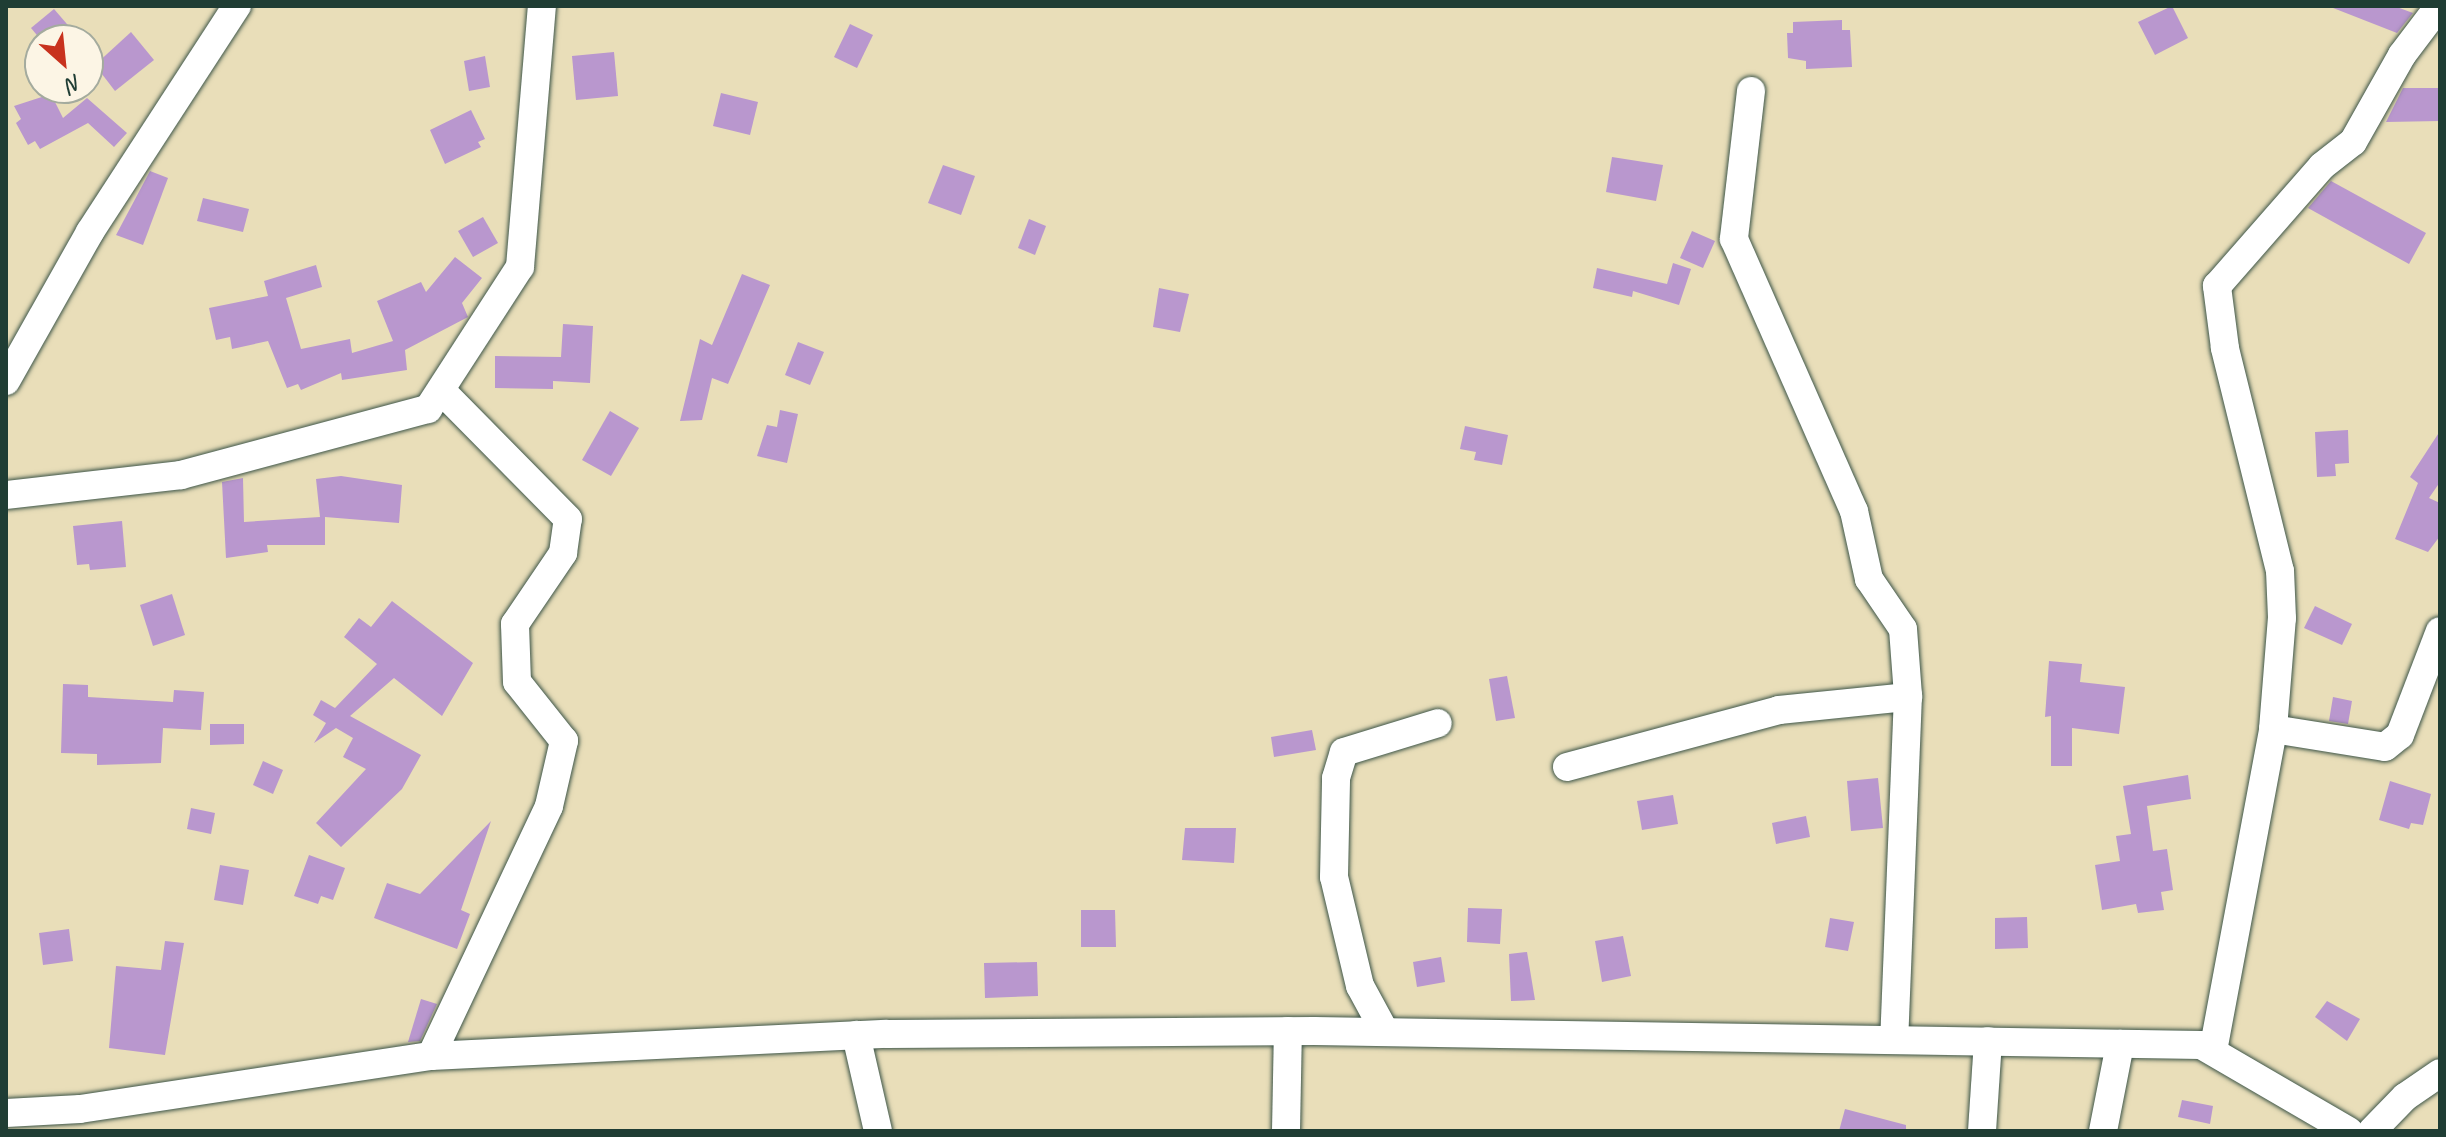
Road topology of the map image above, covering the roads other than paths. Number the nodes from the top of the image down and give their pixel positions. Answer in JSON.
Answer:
{"nodes":[{"id":1,"x":237,"y":6,"type":"edge"},
{"id":2,"x":542,"y":6,"type":"edge"},
{"id":3,"x":2439,"y":6,"type":"edge"},
{"id":4,"x":1751,"y":91,"type":"dead end"},
{"id":5,"x":6,"y":381,"type":"edge"},
{"id":6,"x":441,"y":390,"type":"junction"},
{"id":7,"x":6,"y":495,"type":"edge"},
{"id":8,"x":2440,"y":631,"type":"edge"},
{"id":9,"x":1908,"y":697,"type":"junction"},
{"id":10,"x":1438,"y":723,"type":"dead end"},
{"id":11,"x":2273,"y":729,"type":"junction"},
{"id":12,"x":1567,"y":767,"type":"dead end"},
{"id":13,"x":1288,"y":1031,"type":"junction"},
{"id":14,"x":1385,"y":1032,"type":"junction"},
{"id":15,"x":856,"y":1035,"type":"junction"},
{"id":16,"x":1894,"y":1040,"type":"junction"},
{"id":17,"x":1988,"y":1041,"type":"junction"},
{"id":18,"x":2120,"y":1044,"type":"junction"},
{"id":19,"x":2213,"y":1051,"type":"junction"},
{"id":20,"x":431,"y":1056,"type":"junction"},
{"id":21,"x":2440,"y":1073,"type":"edge"},
{"id":22,"x":6,"y":1113,"type":"edge"},
{"id":23,"x":81,"y":1120,"type":"edge"},
{"id":24,"x":878,"y":1131,"type":"edge"},
{"id":25,"x":1286,"y":1131,"type":"edge"},
{"id":26,"x":1982,"y":1131,"type":"edge"},
{"id":27,"x":2103,"y":1131,"type":"edge"},
{"id":28,"x":2349,"y":1131,"type":"edge"},
{"id":29,"x":2372,"y":1131,"type":"edge"}],
"edges":[{"from":1,"to":5,"type":"street"},
{"from":2,"to":6,"type":"street"},
{"from":3,"to":11,"type":"street"},
{"from":4,"to":9,"type":"street"},
{"from":6,"to":7,"type":"street"},
{"from":6,"to":20,"type":"street"},
{"from":8,"to":11,"type":"street"},
{"from":9,"to":12,"type":"street"},
{"from":9,"to":16,"type":"street"},
{"from":10,"to":14,"type":"street"},
{"from":11,"to":19,"type":"street"},
{"from":13,"to":14,"type":"street"},
{"from":13,"to":15,"type":"street"},
{"from":13,"to":25,"type":"street"},
{"from":14,"to":16,"type":"street"},
{"from":15,"to":20,"type":"street"},
{"from":15,"to":24,"type":"street"},
{"from":16,"to":17,"type":"street"},
{"from":17,"to":18,"type":"street"},
{"from":17,"to":26,"type":"street"},
{"from":18,"to":19,"type":"street"},
{"from":18,"to":27,"type":"street"},
{"from":19,"to":28,"type":"street"},
{"from":20,"to":23,"type":"street"},
{"from":21,"to":29,"type":"street"},
{"from":22,"to":23,"type":"street"}]}
